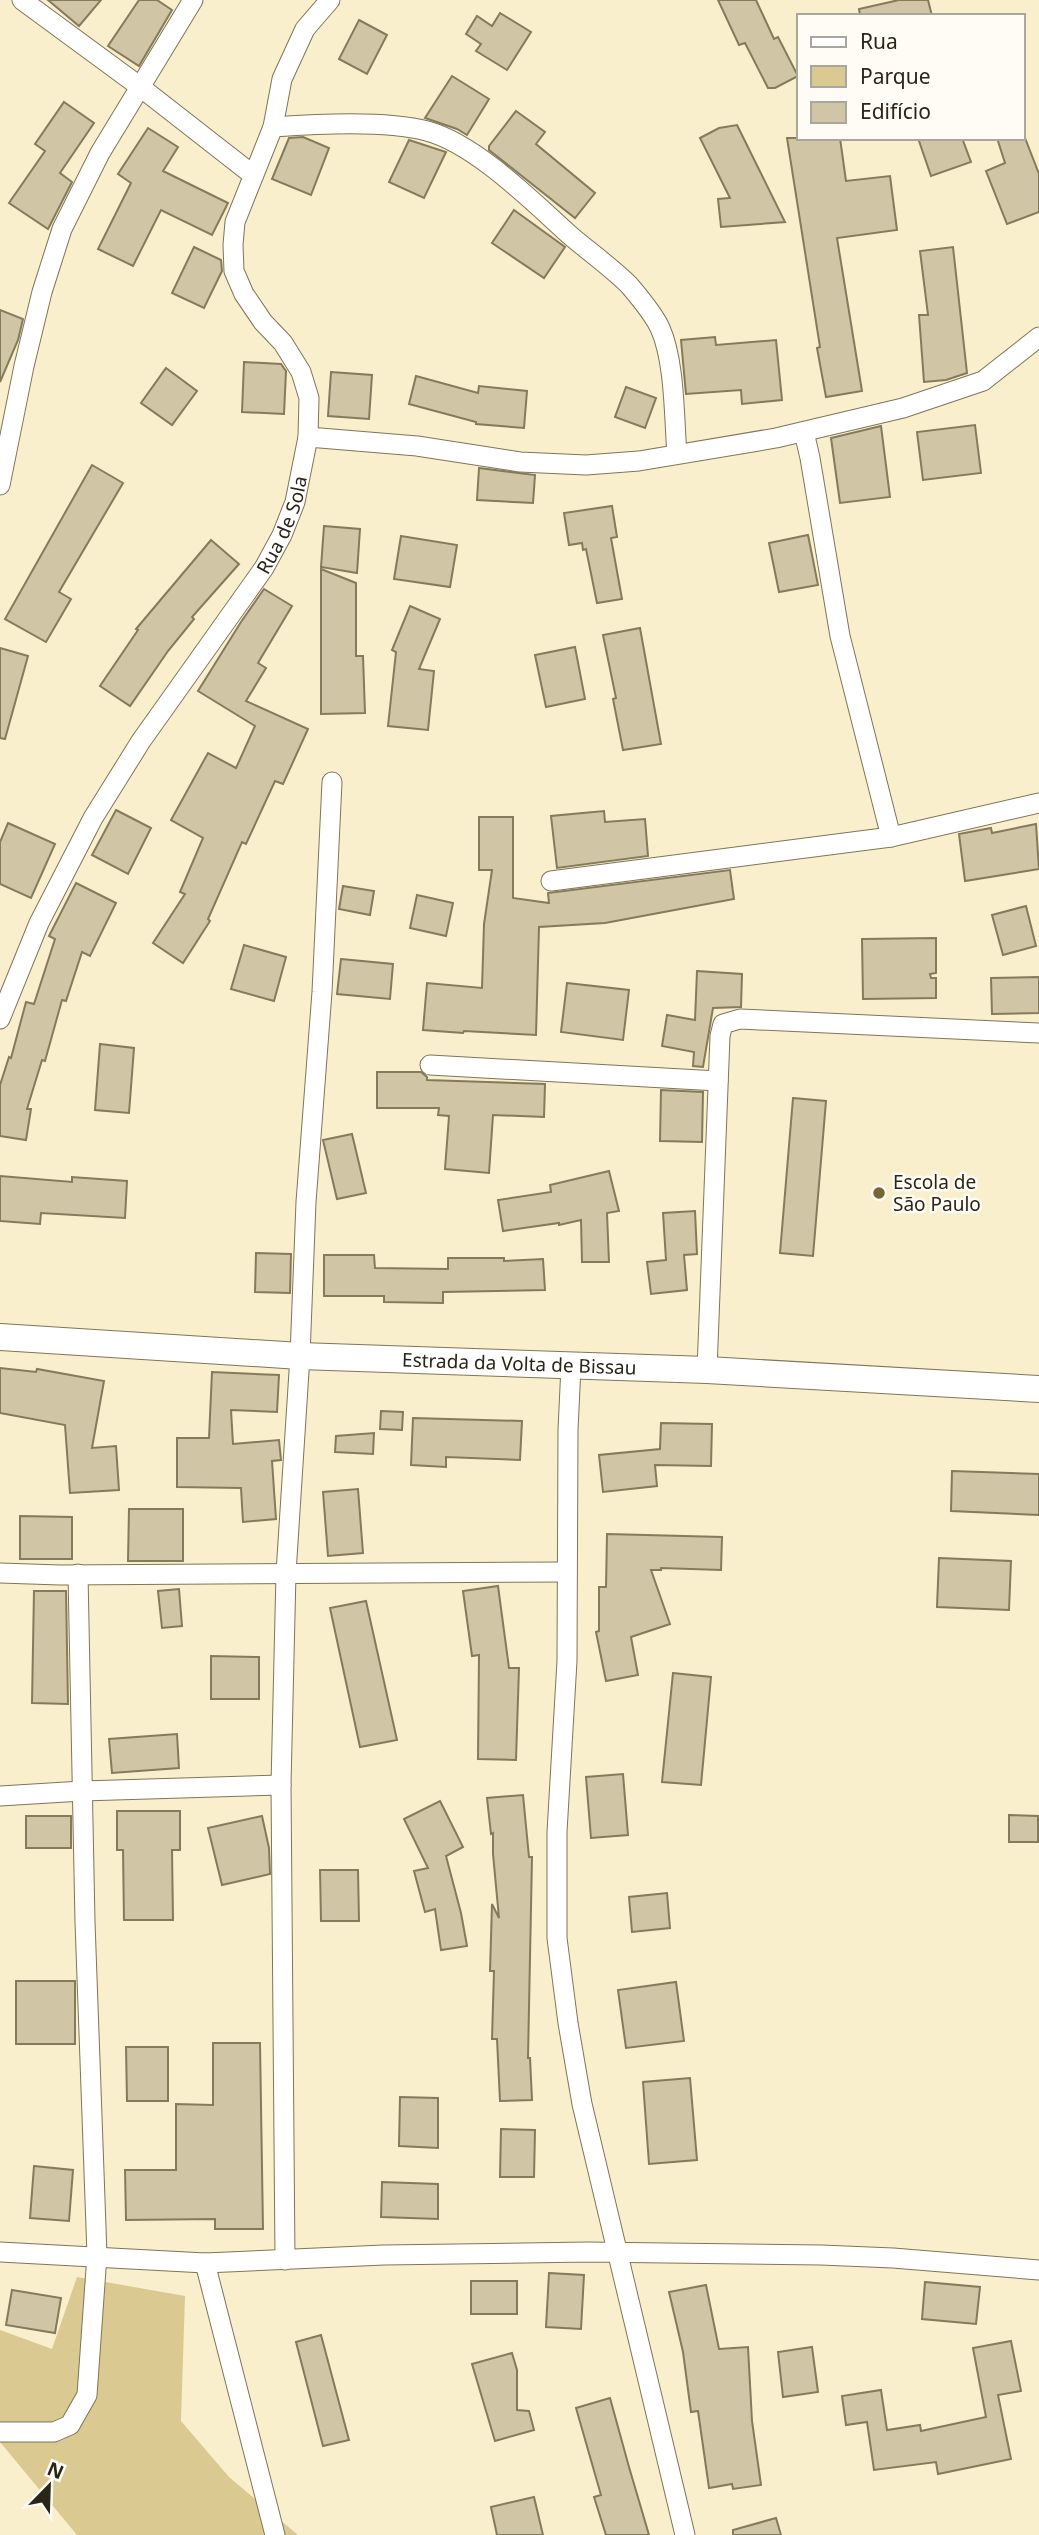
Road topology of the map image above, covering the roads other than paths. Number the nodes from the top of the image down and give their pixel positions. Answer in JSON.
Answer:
{"nodes":[{"id":1,"x":22,"y":0,"type":"edge"},
{"id":2,"x":193,"y":0,"type":"edge"},
{"id":3,"x":330,"y":0,"type":"edge"},
{"id":4,"x":139,"y":86,"type":"junction"},
{"id":5,"x":273,"y":127,"type":"junction"},
{"id":6,"x":253,"y":175,"type":"junction"},
{"id":7,"x":1039,"y":337,"type":"edge"},
{"id":8,"x":804,"y":432,"type":"junction"},
{"id":9,"x":308,"y":437,"type":"junction"},
{"id":10,"x":677,"y":454,"type":"junction"},
{"id":11,"x":0,"y":485,"type":"edge"},
{"id":12,"x":332,"y":782,"type":"dead end"},
{"id":13,"x":1039,"y":803,"type":"edge"},
{"id":14,"x":891,"y":837,"type":"junction"},
{"id":15,"x":551,"y":881,"type":"dead end"},
{"id":16,"x":0,"y":1019,"type":"edge"},
{"id":17,"x":1039,"y":1032,"type":"edge"},
{"id":18,"x":430,"y":1065,"type":"dead end"},
{"id":19,"x":718,"y":1081,"type":"junction"},
{"id":20,"x":0,"y":1337,"type":"edge"},
{"id":21,"x":300,"y":1356,"type":"junction"},
{"id":22,"x":571,"y":1366,"type":"junction"},
{"id":23,"x":707,"y":1370,"type":"junction"},
{"id":24,"x":1039,"y":1389,"type":"edge"},
{"id":25,"x":567,"y":1572,"type":"junction"},
{"id":26,"x":0,"y":1573,"type":"edge"},
{"id":27,"x":286,"y":1573,"type":"junction"},
{"id":28,"x":78,"y":1574,"type":"junction"},
{"id":29,"x":281,"y":1786,"type":"junction"},
{"id":30,"x":82,"y":1791,"type":"junction"},
{"id":31,"x":0,"y":1796,"type":"edge"},
{"id":32,"x":0,"y":2252,"type":"edge"},
{"id":33,"x":618,"y":2253,"type":"junction"},
{"id":34,"x":97,"y":2255,"type":"junction"},
{"id":35,"x":285,"y":2260,"type":"junction"},
{"id":36,"x":205,"y":2263,"type":"junction"},
{"id":37,"x":1039,"y":2270,"type":"edge"},
{"id":38,"x":0,"y":2432,"type":"edge"},
{"id":39,"x":275,"y":2535,"type":"edge"},
{"id":40,"x":685,"y":2535,"type":"edge"}],
"edges":[{"from":1,"to":4,"type":"street"},
{"from":2,"to":4,"type":"street"},
{"from":3,"to":5,"type":"street","name":"Rua de Sola"},
{"from":4,"to":6,"type":"street"},
{"from":4,"to":11,"type":"street"},
{"from":5,"to":6,"type":"street","name":"Rua de Sola"},
{"from":5,"to":10,"type":"street"},
{"from":6,"to":9,"type":"street","name":"Rua de Sola"},
{"from":7,"to":8,"type":"street"},
{"from":8,"to":10,"type":"street"},
{"from":8,"to":14,"type":"street"},
{"from":9,"to":10,"type":"street"},
{"from":9,"to":16,"type":"street","name":"Rua de Sola"},
{"from":12,"to":21,"type":"street"},
{"from":13,"to":14,"type":"street"},
{"from":14,"to":15,"type":"street"},
{"from":17,"to":19,"type":"street"},
{"from":18,"to":19,"type":"street"},
{"from":19,"to":23,"type":"street"},
{"from":20,"to":21,"type":"main road","name":"Estrada da Volta de Bissau"},
{"from":21,"to":22,"type":"main road","name":"Estrada da Volta de Bissau"},
{"from":21,"to":27,"type":"street"},
{"from":22,"to":23,"type":"main road","name":"Estrada da Volta de Bissau"},
{"from":22,"to":25,"type":"street"},
{"from":23,"to":24,"type":"main road","name":"Estrada da Volta de Bissau"},
{"from":25,"to":27,"type":"street"},
{"from":25,"to":33,"type":"street"},
{"from":26,"to":28,"type":"street"},
{"from":27,"to":28,"type":"street"},
{"from":27,"to":29,"type":"street"},
{"from":28,"to":30,"type":"street"},
{"from":29,"to":30,"type":"street"},
{"from":29,"to":35,"type":"street"},
{"from":30,"to":31,"type":"street"},
{"from":30,"to":34,"type":"street"},
{"from":32,"to":34,"type":"street"},
{"from":33,"to":35,"type":"street"},
{"from":33,"to":37,"type":"street"},
{"from":33,"to":40,"type":"street"},
{"from":34,"to":36,"type":"street"},
{"from":34,"to":38,"type":"street"},
{"from":35,"to":36,"type":"street"},
{"from":36,"to":39,"type":"street"}]}
